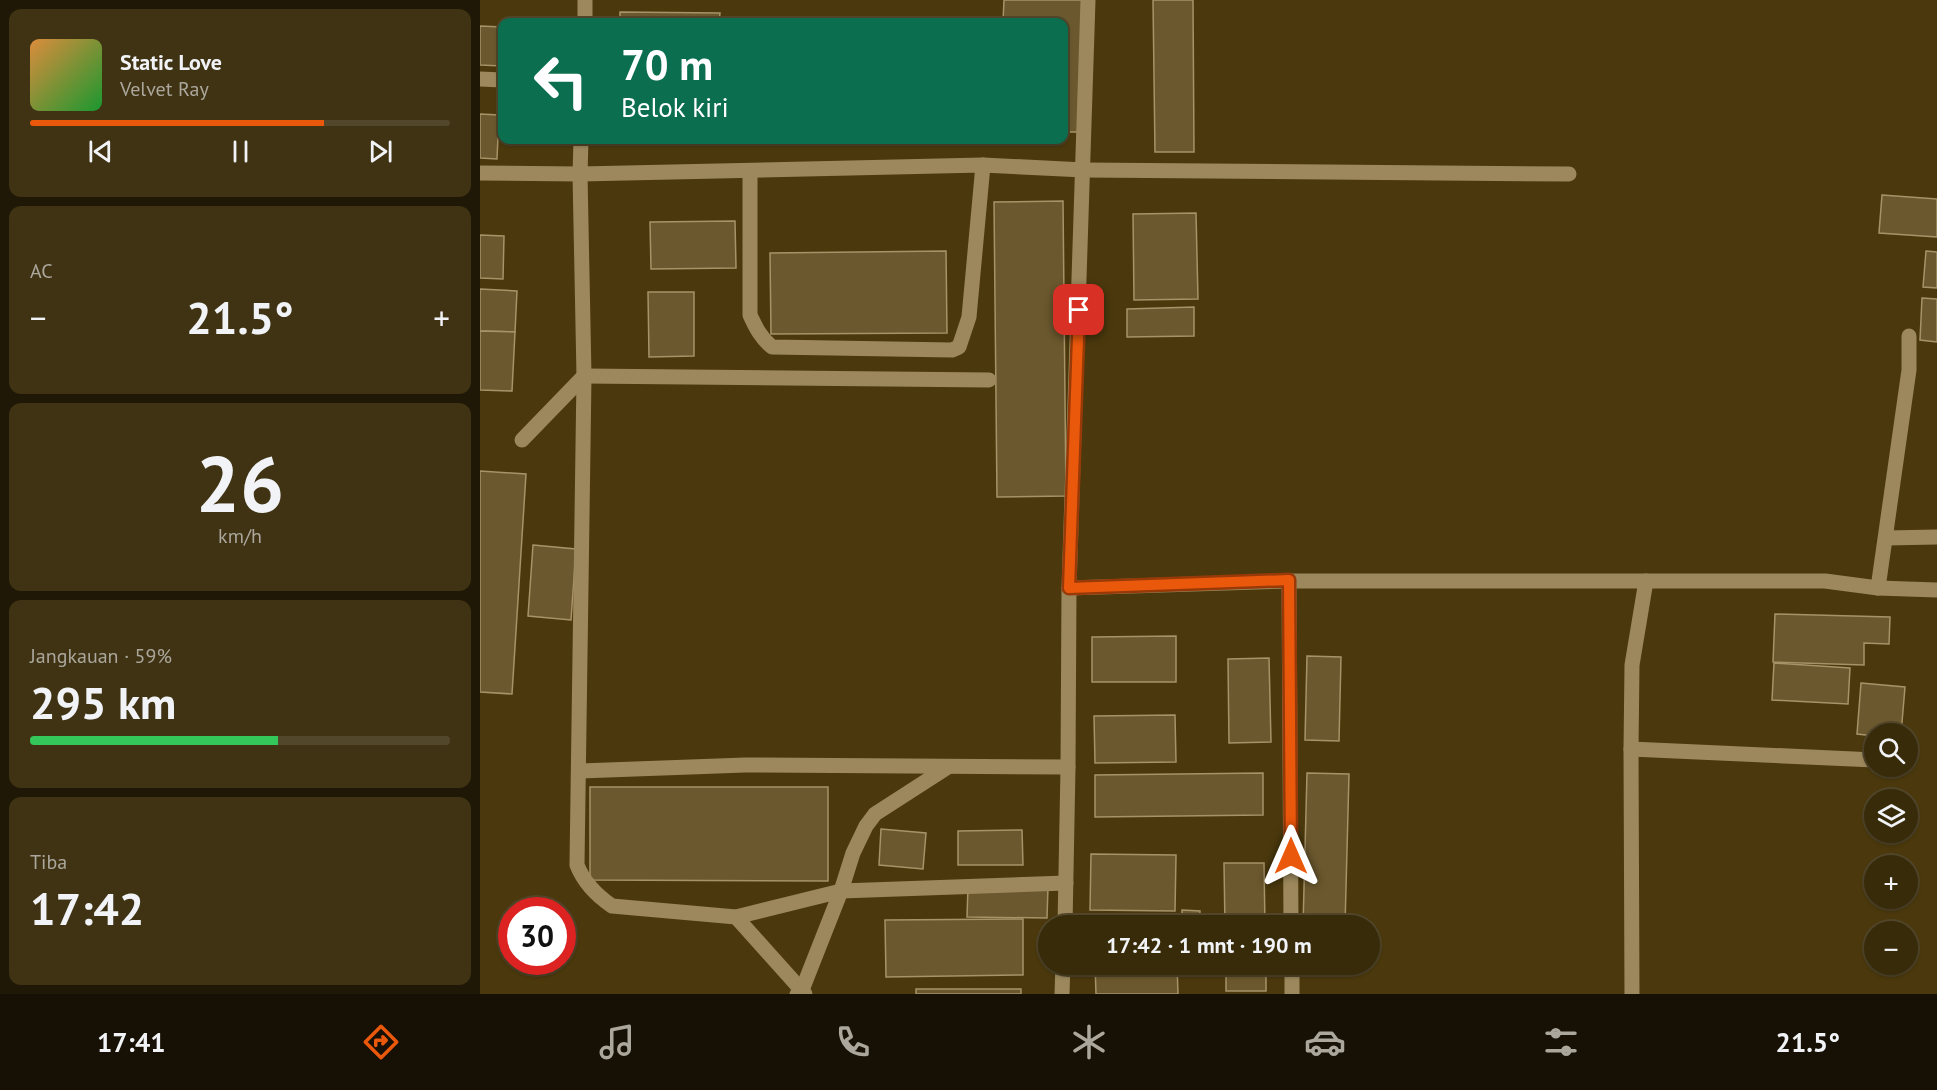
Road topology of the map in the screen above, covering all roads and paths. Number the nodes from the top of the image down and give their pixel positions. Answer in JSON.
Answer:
{"nodes":[{"id":1,"x":585,"y":0,"type":"edge"},
{"id":2,"x":1088,"y":0,"type":"edge"},
{"id":3,"x":585,"y":18,"type":"edge"},
{"id":4,"x":480,"y":79,"type":"edge"},
{"id":5,"x":498,"y":80,"type":"edge"},
{"id":6,"x":581,"y":144,"type":"edge"},
{"id":7,"x":983,"y":165,"type":"junction"},
{"id":8,"x":1084,"y":170,"type":"junction"},
{"id":9,"x":750,"y":171,"type":"junction"},
{"id":10,"x":480,"y":173,"type":"edge"},
{"id":11,"x":580,"y":174,"type":"junction"},
{"id":12,"x":1569,"y":174,"type":"dead end"},
{"id":13,"x":1909,"y":336,"type":"dead end"},
{"id":14,"x":584,"y":376,"type":"junction"},
{"id":15,"x":989,"y":380,"type":"dead end"},
{"id":16,"x":522,"y":440,"type":"dead end"},
{"id":17,"x":1937,"y":537,"type":"edge"},
{"id":18,"x":1886,"y":538,"type":"junction"},
{"id":19,"x":1289,"y":580,"type":"junction"},
{"id":20,"x":1646,"y":581,"type":"junction"},
{"id":21,"x":1069,"y":588,"type":"junction"},
{"id":22,"x":1878,"y":588,"type":"junction"},
{"id":23,"x":1937,"y":591,"type":"edge"},
{"id":24,"x":1631,"y":749,"type":"junction"},
{"id":25,"x":1864,"y":760,"type":"edge"},
{"id":26,"x":948,"y":767,"type":"junction"},
{"id":27,"x":1068,"y":767,"type":"junction"},
{"id":28,"x":580,"y":771,"type":"junction"},
{"id":29,"x":1066,"y":883,"type":"junction"},
{"id":30,"x":841,"y":891,"type":"junction"},
{"id":31,"x":1065,"y":915,"type":"edge"},
{"id":32,"x":1292,"y":915,"type":"edge"},
{"id":33,"x":736,"y":917,"type":"junction"},
{"id":34,"x":1063,"y":975,"type":"edge"},
{"id":35,"x":1292,"y":975,"type":"edge"},
{"id":36,"x":801,"y":993,"type":"edge"},
{"id":37,"x":1062,"y":994,"type":"edge"},
{"id":38,"x":1292,"y":994,"type":"edge"},
{"id":39,"x":1632,"y":994,"type":"edge"}],
"edges":[{"from":1,"to":3,"type":"street"},
{"from":2,"to":8,"type":"street"},
{"from":4,"to":5,"type":"street"},
{"from":6,"to":11,"type":"street"},
{"from":7,"to":8,"type":"street"},
{"from":7,"to":9,"type":"street"},
{"from":7,"to":9,"type":"street"},
{"from":8,"to":12,"type":"street"},
{"from":8,"to":21,"type":"street"},
{"from":9,"to":11,"type":"street"},
{"from":10,"to":11,"type":"street"},
{"from":11,"to":14,"type":"street"},
{"from":13,"to":18,"type":"street"},
{"from":14,"to":15,"type":"street"},
{"from":14,"to":16,"type":"street"},
{"from":14,"to":28,"type":"street"},
{"from":17,"to":18,"type":"street"},
{"from":18,"to":22,"type":"street"},
{"from":19,"to":20,"type":"street"},
{"from":19,"to":21,"type":"street"},
{"from":19,"to":32,"type":"street"},
{"from":20,"to":22,"type":"street"},
{"from":20,"to":24,"type":"street"},
{"from":21,"to":27,"type":"street"},
{"from":22,"to":23,"type":"street"},
{"from":24,"to":25,"type":"street"},
{"from":24,"to":39,"type":"street"},
{"from":26,"to":27,"type":"street"},
{"from":26,"to":28,"type":"street"},
{"from":26,"to":30,"type":"street"},
{"from":27,"to":29,"type":"street"},
{"from":28,"to":33,"type":"street"},
{"from":29,"to":30,"type":"street"},
{"from":29,"to":31,"type":"street"},
{"from":30,"to":33,"type":"street"},
{"from":30,"to":36,"type":"street"},
{"from":33,"to":36,"type":"street"},
{"from":34,"to":37,"type":"street"},
{"from":35,"to":38,"type":"street"}]}
